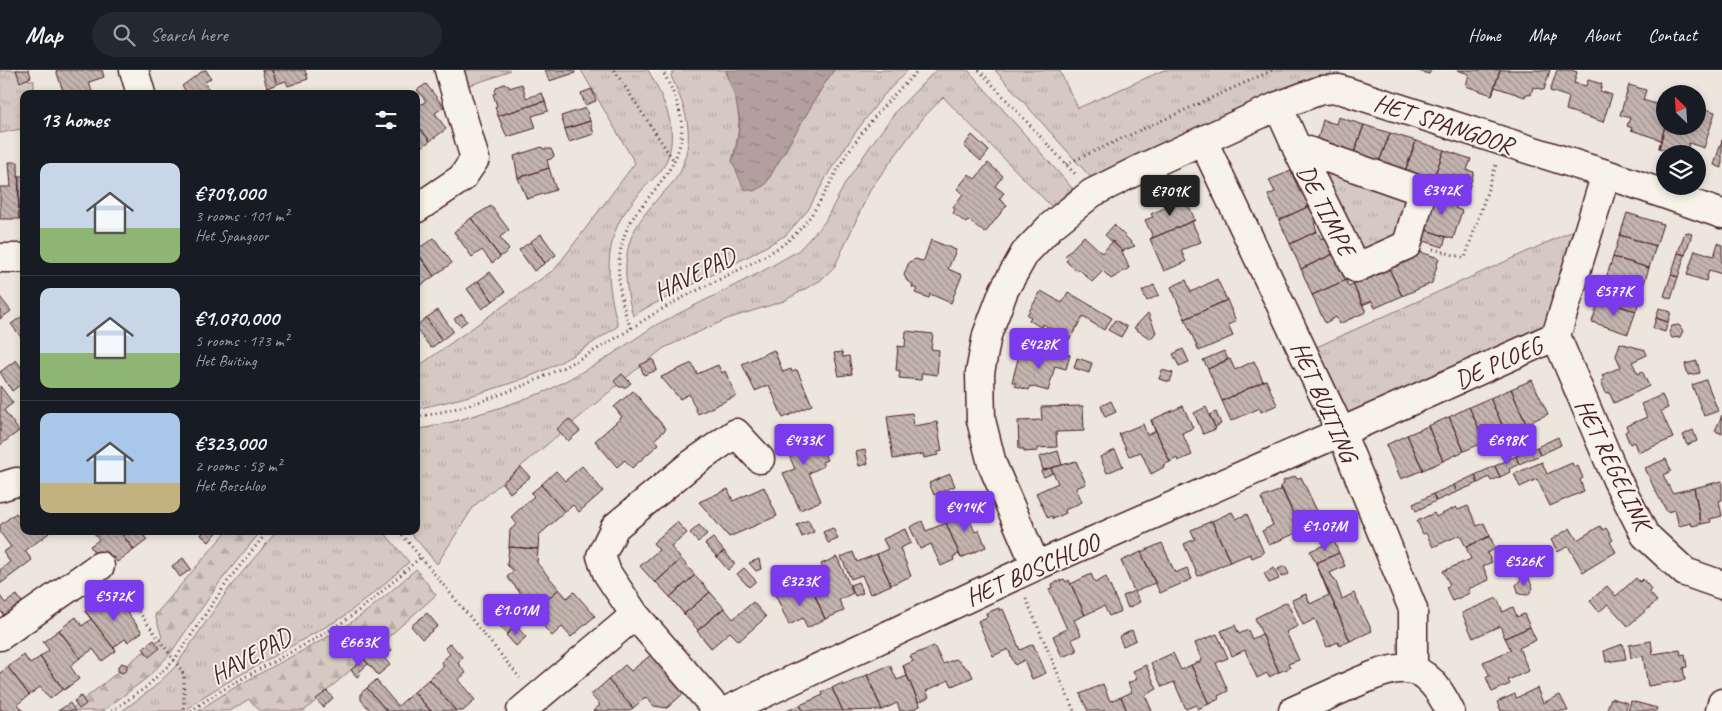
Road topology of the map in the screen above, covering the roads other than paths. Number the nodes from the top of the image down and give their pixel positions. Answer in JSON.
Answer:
{"nodes":[{"id":1,"x":134,"y":70,"type":"edge"},
{"id":2,"x":449,"y":70,"type":"edge"},
{"id":3,"x":140,"y":90,"type":"edge"},
{"id":4,"x":1278,"y":106,"type":"junction"},
{"id":5,"x":1203,"y":141,"type":"junction"},
{"id":6,"x":1299,"y":152,"type":"junction"},
{"id":7,"x":1606,"y":174,"type":"junction"},
{"id":8,"x":420,"y":206,"type":"edge"},
{"id":9,"x":1722,"y":214,"type":"edge"},
{"id":10,"x":0,"y":258,"type":"edge"},
{"id":11,"x":20,"y":258,"type":"edge"},
{"id":12,"x":1556,"y":336,"type":"junction"},
{"id":13,"x":1341,"y":432,"type":"junction"},
{"id":14,"x":760,"y":459,"type":"dead end"},
{"id":15,"x":20,"y":482,"type":"edge"},
{"id":16,"x":0,"y":487,"type":"edge"},
{"id":17,"x":100,"y":566,"type":"road end"},
{"id":18,"x":1026,"y":571,"type":"junction"},
{"id":19,"x":1722,"y":585,"type":"edge"},
{"id":20,"x":635,"y":614,"type":"junction"},
{"id":21,"x":0,"y":635,"type":"edge"},
{"id":22,"x":1413,"y":670,"type":"junction"},
{"id":23,"x":1332,"y":703,"type":"edge"},
{"id":24,"x":1722,"y":703,"type":"edge"},
{"id":25,"x":528,"y":704,"type":"edge"},
{"id":26,"x":718,"y":711,"type":"edge"},
{"id":27,"x":726,"y":711,"type":"edge"},
{"id":28,"x":1294,"y":711,"type":"edge"},
{"id":29,"x":1450,"y":711,"type":"edge"},
{"id":30,"x":1720,"y":711,"type":"edge"}],
"edges":[{"from":1,"to":3,"type":"street"},
{"from":2,"to":8,"type":"street"},
{"from":4,"to":5,"type":"street","name":"HET SPANGOOR"},
{"from":4,"to":6,"type":"street","name":"DE TIMPE"},
{"from":4,"to":7,"type":"street","name":"HET SPANGOOR"},
{"from":5,"to":13,"type":"street","name":"HET BUITING"},
{"from":5,"to":18,"type":"street","name":"HET SPANGOOR"},
{"from":6,"to":6,"type":"street","name":"DE TIMPE"},
{"from":7,"to":9,"type":"street","name":"HET SPANGOOR"},
{"from":7,"to":12,"type":"street","name":"DE PLOEG"},
{"from":10,"to":11,"type":"street"},
{"from":12,"to":13,"type":"street","name":"DE PLOEG"},
{"from":12,"to":19,"type":"street","name":"HET REGELINK"},
{"from":13,"to":18,"type":"street","name":"HET BOSCHLOO"},
{"from":13,"to":22,"type":"street","name":"HET BUITING"},
{"from":14,"to":20,"type":"street"},
{"from":15,"to":16,"type":"street"},
{"from":17,"to":21,"type":"street"},
{"from":18,"to":27,"type":"street","name":"HET BOSCHLOO"},
{"from":20,"to":25,"type":"street"},
{"from":20,"to":26,"type":"street"},
{"from":22,"to":23,"type":"street"},
{"from":22,"to":29,"type":"street"},
{"from":23,"to":28,"type":"street"},
{"from":24,"to":30,"type":"street"}]}
